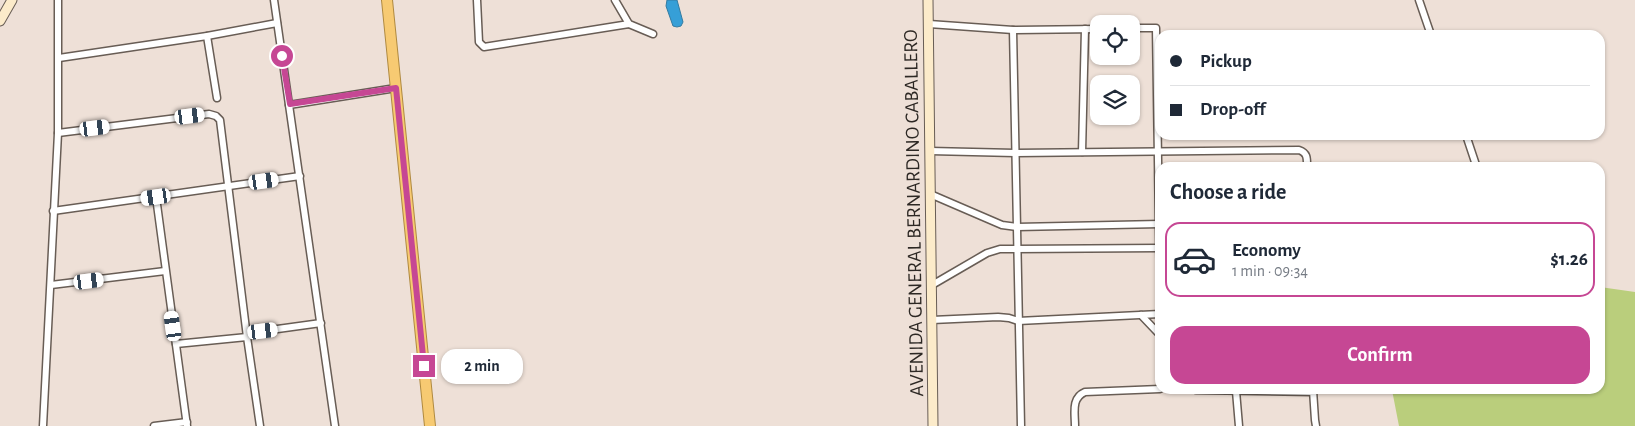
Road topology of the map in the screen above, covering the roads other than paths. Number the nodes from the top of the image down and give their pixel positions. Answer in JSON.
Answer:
{"nodes":[{"id":1,"x":12,"y":0,"type":"edge"},
{"id":2,"x":58,"y":0,"type":"edge"},
{"id":3,"x":274,"y":0,"type":"edge"},
{"id":4,"x":387,"y":0,"type":"edge"},
{"id":5,"x":477,"y":0,"type":"edge"},
{"id":6,"x":615,"y":0,"type":"edge"},
{"id":7,"x":928,"y":0,"type":"edge"},
{"id":8,"x":1419,"y":0,"type":"edge"},
{"id":9,"x":0,"y":21,"type":"edge"},
{"id":10,"x":277,"y":23,"type":"junction"},
{"id":11,"x":628,"y":24,"type":"junction"},
{"id":12,"x":929,"y":24,"type":"junction"},
{"id":13,"x":1140,"y":28,"type":"edge"},
{"id":14,"x":1085,"y":29,"type":"junction"},
{"id":15,"x":1090,"y":29,"type":"edge"},
{"id":16,"x":1013,"y":30,"type":"junction"},
{"id":17,"x":1156,"y":30,"type":"edge"},
{"id":18,"x":1429,"y":30,"type":"edge"},
{"id":19,"x":653,"y":34,"type":"dead end"},
{"id":20,"x":207,"y":36,"type":"junction"},
{"id":21,"x":59,"y":58,"type":"junction"},
{"id":22,"x":396,"y":88,"type":"junction"},
{"id":23,"x":217,"y":98,"type":"dead end"},
{"id":24,"x":290,"y":104,"type":"junction"},
{"id":25,"x":58,"y":133,"type":"junction"},
{"id":26,"x":1158,"y":140,"type":"edge"},
{"id":27,"x":1468,"y":140,"type":"edge"},
{"id":28,"x":930,"y":151,"type":"junction"},
{"id":29,"x":1082,"y":152,"type":"junction"},
{"id":30,"x":1158,"y":152,"type":"junction"},
{"id":31,"x":1015,"y":153,"type":"junction"},
{"id":32,"x":1158,"y":162,"type":"edge"},
{"id":33,"x":1307,"y":162,"type":"edge"},
{"id":34,"x":1476,"y":162,"type":"edge"},
{"id":35,"x":300,"y":176,"type":"junction"},
{"id":36,"x":228,"y":186,"type":"junction"},
{"id":37,"x":930,"y":194,"type":"junction"},
{"id":38,"x":156,"y":197,"type":"junction"},
{"id":39,"x":53,"y":211,"type":"junction"},
{"id":40,"x":1155,"y":224,"type":"edge"},
{"id":41,"x":1017,"y":227,"type":"junction"},
{"id":42,"x":1018,"y":248,"type":"junction"},
{"id":43,"x":1155,"y":248,"type":"edge"},
{"id":44,"x":165,"y":271,"type":"junction"},
{"id":45,"x":51,"y":285,"type":"junction"},
{"id":46,"x":932,"y":285,"type":"junction"},
{"id":47,"x":1155,"y":314,"type":"edge"},
{"id":48,"x":1141,"y":315,"type":"junction"},
{"id":49,"x":932,"y":320,"type":"junction"},
{"id":50,"x":1018,"y":321,"type":"junction"},
{"id":51,"x":321,"y":323,"type":"junction"},
{"id":52,"x":1155,"y":330,"type":"edge"},
{"id":53,"x":247,"y":337,"type":"junction"},
{"id":54,"x":176,"y":344,"type":"junction"},
{"id":55,"x":1155,"y":389,"type":"edge"},
{"id":56,"x":1236,"y":394,"type":"edge"},
{"id":57,"x":1313,"y":394,"type":"edge"},
{"id":58,"x":187,"y":424,"type":"edge"},
{"id":59,"x":43,"y":426,"type":"edge"},
{"id":60,"x":154,"y":426,"type":"edge"},
{"id":61,"x":260,"y":426,"type":"edge"},
{"id":62,"x":335,"y":426,"type":"edge"},
{"id":63,"x":430,"y":426,"type":"edge"},
{"id":64,"x":933,"y":426,"type":"edge"},
{"id":65,"x":1021,"y":426,"type":"edge"},
{"id":66,"x":1075,"y":426,"type":"edge"},
{"id":67,"x":1239,"y":426,"type":"edge"},
{"id":68,"x":1316,"y":426,"type":"edge"}],
"edges":[{"from":1,"to":9,"type":"main road"},
{"from":2,"to":21,"type":"street"},
{"from":3,"to":10,"type":"street"},
{"from":4,"to":22,"type":"highway"},
{"from":5,"to":11,"type":"street"},
{"from":6,"to":11,"type":"street"},
{"from":7,"to":12,"type":"main road","name":"AVENIDA GENERAL BERNARDINO CABALLERO"},
{"from":8,"to":18,"type":"street"},
{"from":10,"to":20,"type":"street"},
{"from":10,"to":24,"type":"street"},
{"from":11,"to":19,"type":"street"},
{"from":12,"to":16,"type":"street"},
{"from":12,"to":28,"type":"main road","name":"AVENIDA GENERAL BERNARDINO CABALLERO"},
{"from":13,"to":17,"type":"street"},
{"from":14,"to":15,"type":"street"},
{"from":14,"to":16,"type":"street"},
{"from":14,"to":29,"type":"street"},
{"from":16,"to":31,"type":"street"},
{"from":20,"to":21,"type":"street"},
{"from":20,"to":23,"type":"street"},
{"from":21,"to":25,"type":"street"},
{"from":22,"to":24,"type":"street"},
{"from":22,"to":63,"type":"highway"},
{"from":24,"to":35,"type":"street"},
{"from":25,"to":36,"type":"street"},
{"from":25,"to":39,"type":"street"},
{"from":26,"to":30,"type":"street"},
{"from":27,"to":34,"type":"street"},
{"from":28,"to":31,"type":"street"},
{"from":28,"to":37,"type":"main road","name":"AVENIDA GENERAL BERNARDINO CABALLERO"},
{"from":29,"to":30,"type":"street"},
{"from":29,"to":31,"type":"street"},
{"from":30,"to":32,"type":"street"},
{"from":30,"to":33,"type":"street"},
{"from":31,"to":41,"type":"street"},
{"from":35,"to":36,"type":"street"},
{"from":35,"to":51,"type":"street"},
{"from":36,"to":38,"type":"street"},
{"from":36,"to":53,"type":"street"},
{"from":37,"to":41,"type":"street"},
{"from":37,"to":46,"type":"main road","name":"AVENIDA GENERAL BERNARDINO CABALLERO"},
{"from":38,"to":39,"type":"street"},
{"from":38,"to":44,"type":"street"},
{"from":39,"to":45,"type":"street"},
{"from":40,"to":41,"type":"street"},
{"from":41,"to":42,"type":"street"},
{"from":42,"to":43,"type":"street"},
{"from":42,"to":46,"type":"street"},
{"from":42,"to":50,"type":"street"},
{"from":44,"to":45,"type":"street"},
{"from":44,"to":54,"type":"street"},
{"from":45,"to":59,"type":"street"},
{"from":46,"to":49,"type":"main road","name":"AVENIDA GENERAL BERNARDINO CABALLERO"},
{"from":47,"to":48,"type":"street"},
{"from":48,"to":50,"type":"street"},
{"from":48,"to":52,"type":"street"},
{"from":49,"to":50,"type":"street"},
{"from":49,"to":64,"type":"main road","name":"AVENIDA GENERAL BERNARDINO CABALLERO"},
{"from":50,"to":65,"type":"street"},
{"from":51,"to":53,"type":"street"},
{"from":51,"to":62,"type":"street"},
{"from":53,"to":54,"type":"street"},
{"from":53,"to":61,"type":"street"},
{"from":54,"to":58,"type":"street"},
{"from":55,"to":66,"type":"street"},
{"from":56,"to":67,"type":"street"},
{"from":57,"to":68,"type":"street"},
{"from":58,"to":60,"type":"street"}]}
